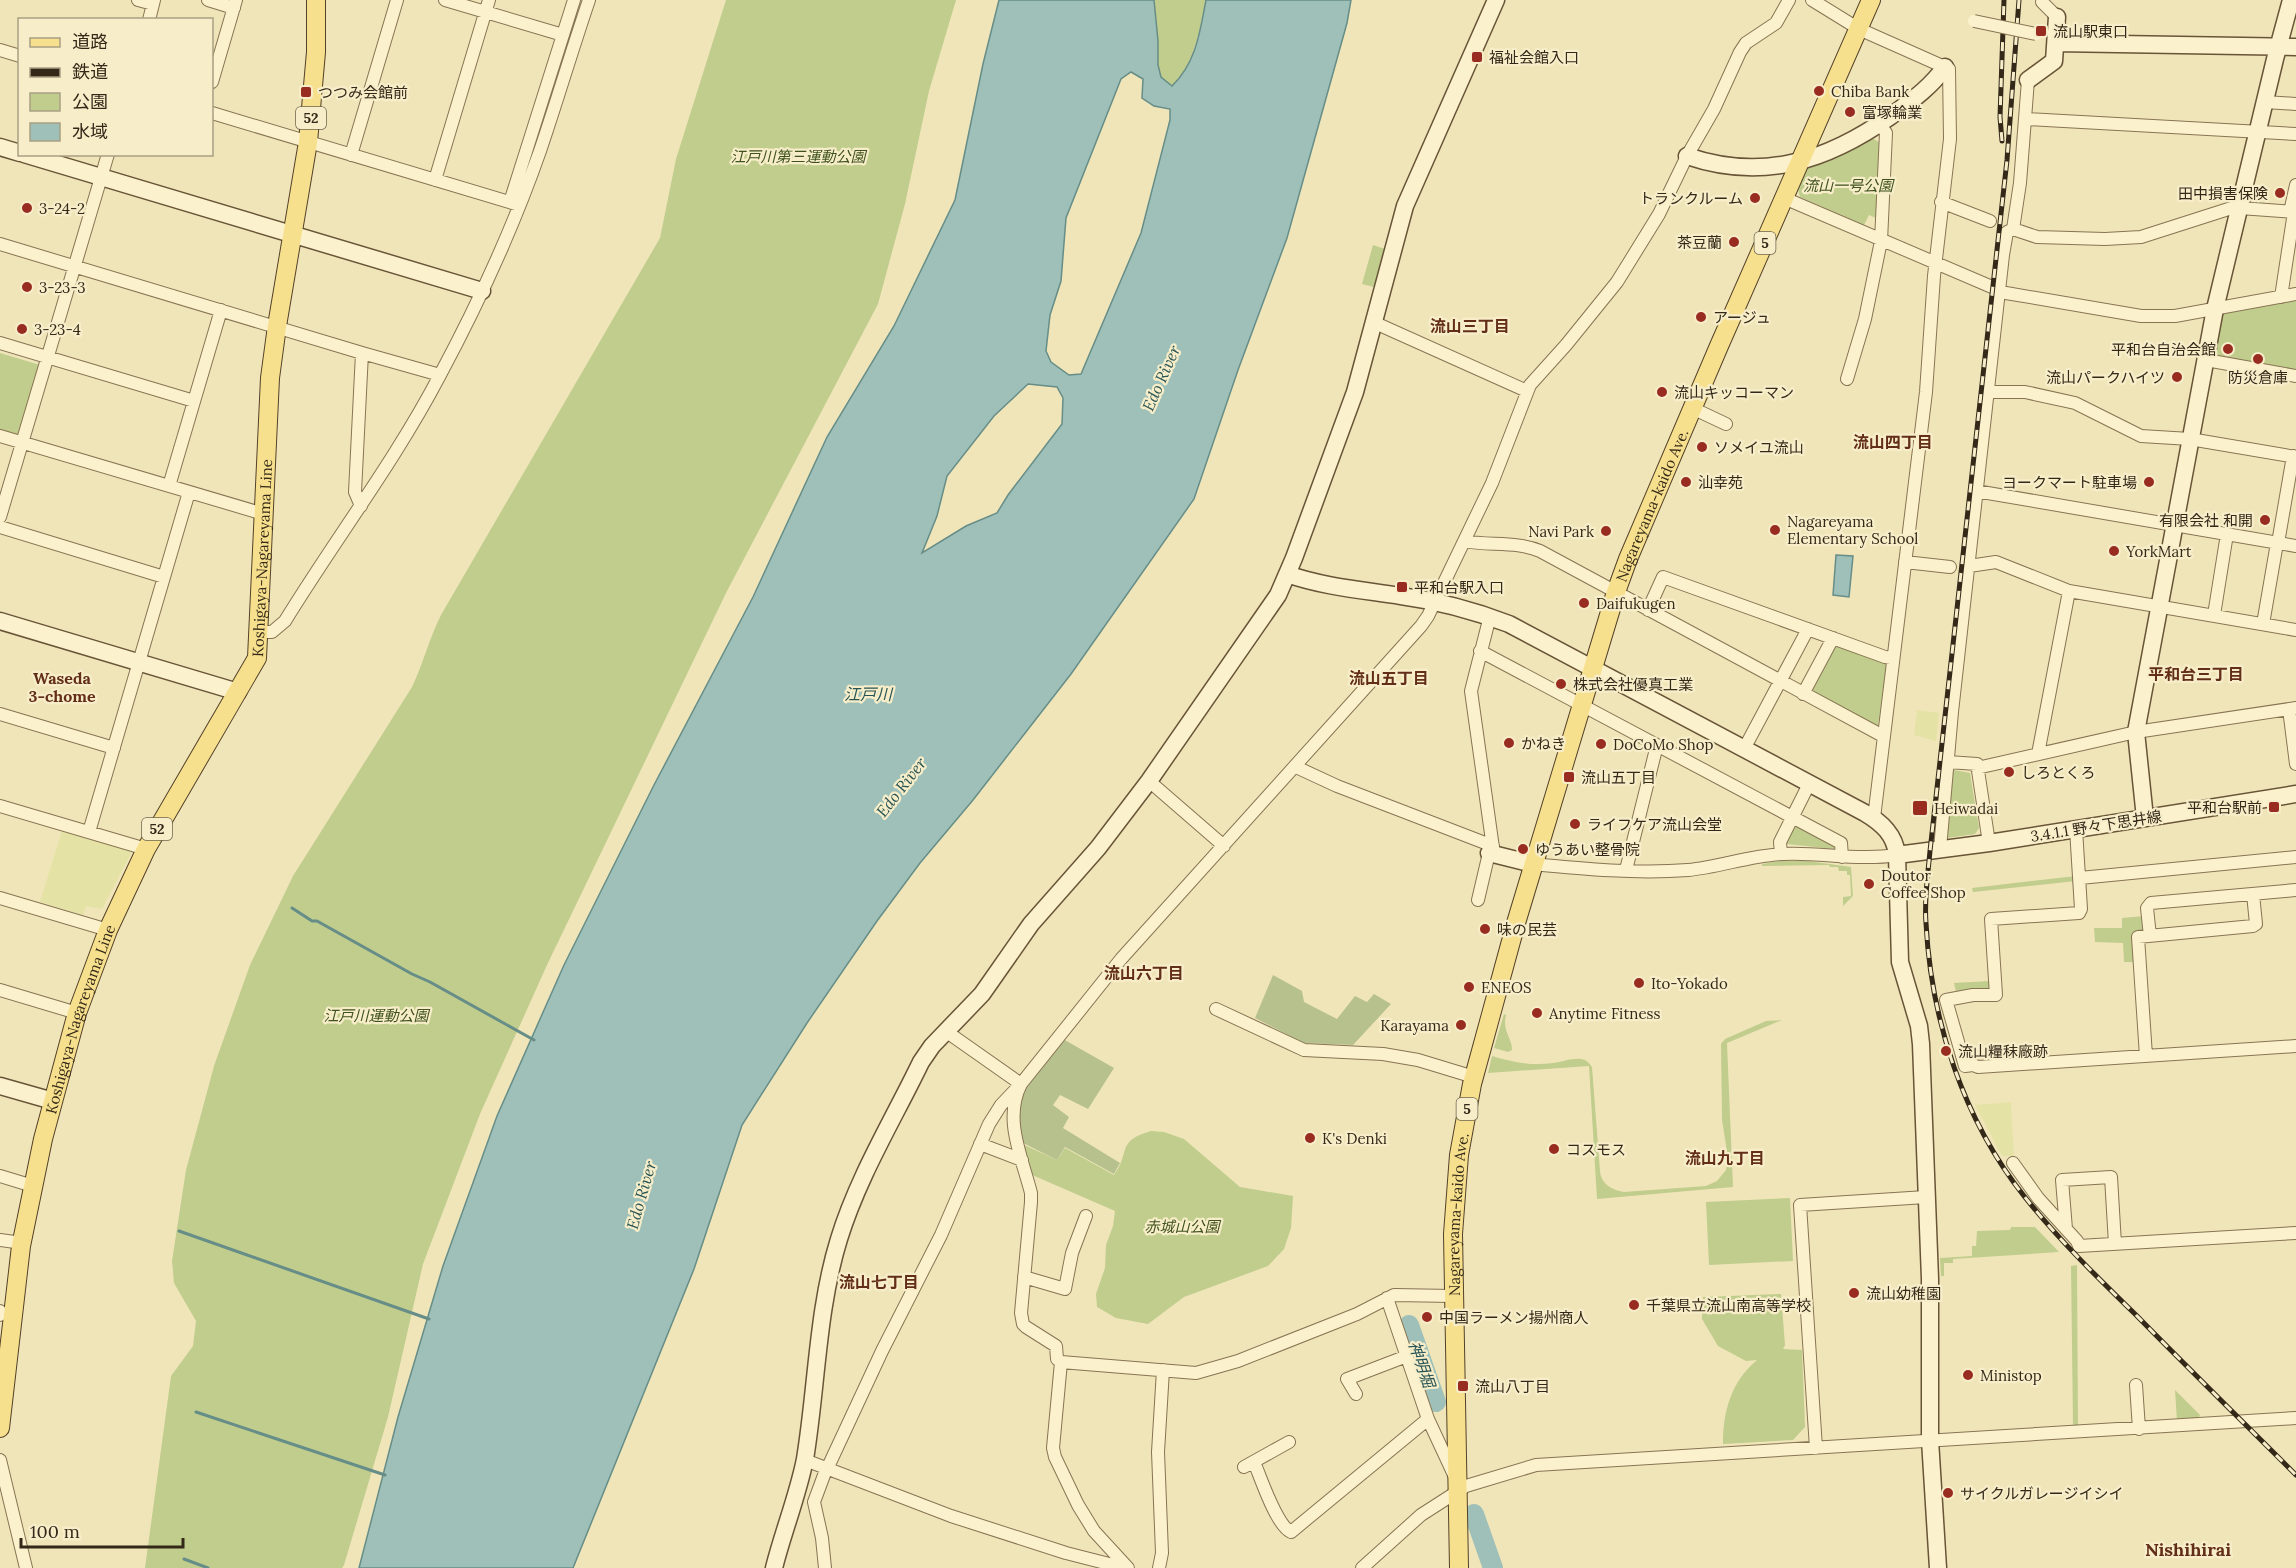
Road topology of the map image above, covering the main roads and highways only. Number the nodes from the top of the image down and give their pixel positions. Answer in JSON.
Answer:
{"nodes":[{"id":1,"x":316,"y":0,"type":"edge"},
{"id":2,"x":1871,"y":0,"type":"edge"},
{"id":3,"x":0,"y":1428,"type":"edge"},
{"id":4,"x":1459,"y":1568,"type":"edge"}],
"edges":[{"from":1,"to":3,"type":"main road","name":"Koshigaya-Nagareyama Line","number":"52"},
{"from":2,"to":4,"type":"main road","name":"Nagareyama-kaido Ave.","number":"5"}]}
